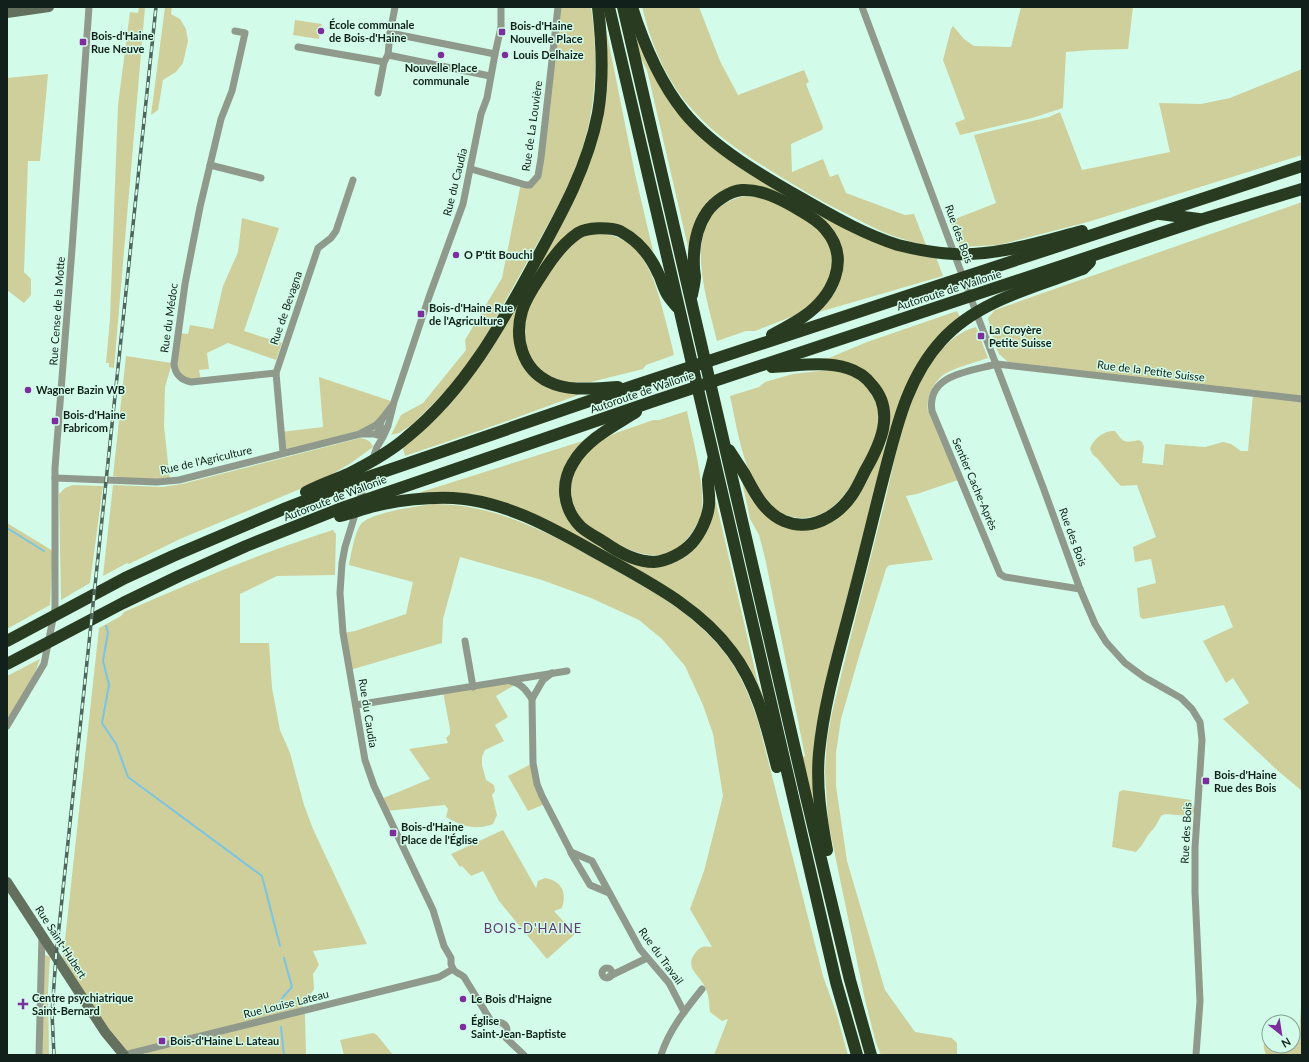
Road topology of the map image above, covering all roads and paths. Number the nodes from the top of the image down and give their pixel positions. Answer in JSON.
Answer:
{"nodes":[{"id":1,"x":49,"y":7,"type":"edge"},
{"id":2,"x":89,"y":7,"type":"edge"},
{"id":3,"x":395,"y":7,"type":"edge"},
{"id":4,"x":501,"y":7,"type":"edge"},
{"id":5,"x":558,"y":7,"type":"edge"},
{"id":6,"x":598,"y":7,"type":"edge"},
{"id":7,"x":609,"y":7,"type":"edge"},
{"id":8,"x":623,"y":7,"type":"edge"},
{"id":9,"x":632,"y":7,"type":"edge"},
{"id":10,"x":862,"y":7,"type":"edge"},
{"id":11,"x":7,"y":13,"type":"edge"},
{"id":12,"x":235,"y":31,"type":"dead end"},
{"id":13,"x":390,"y":33,"type":"junction"},
{"id":14,"x":298,"y":47,"type":"dead end"},
{"id":15,"x":495,"y":54,"type":"junction"},
{"id":16,"x":388,"y":56,"type":"junction"},
{"id":17,"x":384,"y":62,"type":"junction"},
{"id":18,"x":490,"y":76,"type":"junction"},
{"id":19,"x":378,"y":93,"type":"dead end"},
{"id":20,"x":210,"y":165,"type":"junction"},
{"id":21,"x":1302,"y":166,"type":"edge"},
{"id":22,"x":471,"y":169,"type":"junction"},
{"id":23,"x":261,"y":178,"type":"dead end"},
{"id":24,"x":353,"y":180,"type":"dead end"},
{"id":25,"x":1302,"y":189,"type":"edge"},
{"id":26,"x":1156,"y":214,"type":"junction"},
{"id":27,"x":1202,"y":219,"type":"junction"},
{"id":28,"x":1097,"y":256,"type":"junction"},
{"id":29,"x":692,"y":300,"type":"junction"},
{"id":30,"x":680,"y":312,"type":"junction"},
{"id":31,"x":750,"y":348,"type":"junction"},
{"id":32,"x":997,"y":364,"type":"junction"},
{"id":33,"x":755,"y":368,"type":"junction"},
{"id":34,"x":276,"y":374,"type":"junction"},
{"id":35,"x":633,"y":386,"type":"junction"},
{"id":36,"x":1302,"y":400,"type":"edge"},
{"id":37,"x":654,"y":401,"type":"junction"},
{"id":38,"x":394,"y":402,"type":"junction"},
{"id":39,"x":378,"y":435,"type":"junction"},
{"id":40,"x":724,"y":442,"type":"junction"},
{"id":41,"x":283,"y":452,"type":"junction"},
{"id":42,"x":714,"y":458,"type":"junction"},
{"id":43,"x":55,"y":478,"type":"junction"},
{"id":44,"x":347,"y":480,"type":"junction"},
{"id":45,"x":378,"y":500,"type":"junction"},
{"id":46,"x":1080,"y":589,"type":"junction"},
{"id":47,"x":7,"y":640,"type":"edge"},
{"id":48,"x":465,"y":641,"type":"dead end"},
{"id":49,"x":7,"y":664,"type":"edge"},
{"id":50,"x":568,"y":671,"type":"dead end"},
{"id":51,"x":552,"y":673,"type":"junction"},
{"id":52,"x":509,"y":681,"type":"junction"},
{"id":53,"x":473,"y":687,"type":"junction"},
{"id":54,"x":532,"y":699,"type":"junction"},
{"id":55,"x":356,"y":705,"type":"junction"},
{"id":56,"x":7,"y":726,"type":"edge"},
{"id":57,"x":791,"y":791,"type":"junction"},
{"id":58,"x":571,"y":852,"type":"junction"},
{"id":59,"x":825,"y":875,"type":"junction"},
{"id":60,"x":7,"y":882,"type":"edge"},
{"id":61,"x":609,"y":893,"type":"junction"},
{"id":62,"x":42,"y":935,"type":"junction"},
{"id":63,"x":646,"y":958,"type":"junction"},
{"id":64,"x":452,"y":969,"type":"junction"},
{"id":65,"x":614,"y":973,"type":"dead end"},
{"id":66,"x":702,"y":989,"type":"dead end"},
{"id":67,"x":684,"y":1012,"type":"junction"},
{"id":68,"x":39,"y":1055,"type":"edge"},
{"id":69,"x":124,"y":1055,"type":"edge"},
{"id":70,"x":524,"y":1055,"type":"edge"},
{"id":71,"x":661,"y":1055,"type":"edge"},
{"id":72,"x":857,"y":1055,"type":"edge"},
{"id":73,"x":871,"y":1055,"type":"edge"},
{"id":74,"x":1196,"y":1055,"type":"edge"}],
"edges":[{"from":1,"to":11,"type":"street"},
{"from":2,"to":43,"type":"street","name":"Rue Cense de la Motte"},
{"from":3,"to":13,"type":"street"},
{"from":4,"to":15,"type":"street","name":"Rue du Caudia"},
{"from":5,"to":22,"type":"street","name":"Rue de La Louvière"},
{"from":6,"to":44,"type":"highway"},
{"from":7,"to":30,"type":"highway"},
{"from":8,"to":29,"type":"highway"},
{"from":9,"to":26,"type":"highway"},
{"from":10,"to":32,"type":"street","name":"Rue des Bois"},
{"from":12,"to":20,"type":"street","name":"Rue du Médoc"},
{"from":13,"to":15,"type":"street"},
{"from":13,"to":16,"type":"street"},
{"from":14,"to":17,"type":"street"},
{"from":15,"to":18,"type":"street","name":"Rue du Caudia"},
{"from":16,"to":17,"type":"street"},
{"from":16,"to":18,"type":"street"},
{"from":17,"to":19,"type":"street"},
{"from":18,"to":22,"type":"street","name":"Rue du Caudia"},
{"from":20,"to":23,"type":"street"},
{"from":20,"to":34,"type":"street","name":"Rue du Médoc"},
{"from":21,"to":26,"type":"highway","name":"Autoroute de Wallonie"},
{"from":22,"to":38,"type":"street","name":"Rue du Caudia"},
{"from":24,"to":34,"type":"street","name":"Rue de Bevagna"},
{"from":25,"to":27,"type":"highway","name":"Autoroute de Wallonie"},
{"from":26,"to":27,"type":"highway"},
{"from":26,"to":31,"type":"highway","name":"Autoroute de Wallonie"},
{"from":27,"to":28,"type":"highway","name":"Autoroute de Wallonie"},
{"from":28,"to":33,"type":"highway","name":"Autoroute de Wallonie"},
{"from":28,"to":59,"type":"highway"},
{"from":29,"to":31,"type":"highway"},
{"from":29,"to":40,"type":"highway"},
{"from":30,"to":35,"type":"highway"},
{"from":30,"to":42,"type":"highway"},
{"from":31,"to":35,"type":"highway","name":"Autoroute de Wallonie"},
{"from":32,"to":36,"type":"street","name":"Rue de la Petite Suisse"},
{"from":32,"to":46,"type":"street","name":"Rue des Bois"},
{"from":32,"to":46,"type":"street","name":"Sentier Cache-Après"},
{"from":33,"to":37,"type":"highway","name":"Autoroute de Wallonie"},
{"from":33,"to":40,"type":"highway"},
{"from":34,"to":41,"type":"street","name":"Rue de Bevagna"},
{"from":35,"to":44,"type":"highway","name":"Autoroute de Wallonie"},
{"from":37,"to":42,"type":"highway"},
{"from":37,"to":45,"type":"highway","name":"Autoroute de Wallonie"},
{"from":38,"to":39,"type":"street","name":"Rue du Caudia"},
{"from":38,"to":39,"type":"street","name":"Rue du Caudia"},
{"from":39,"to":41,"type":"street","name":"Rue de l'Agriculture"},
{"from":39,"to":55,"type":"street","name":"Rue du Caudia"},
{"from":40,"to":59,"type":"highway"},
{"from":41,"to":43,"type":"street","name":"Rue de l'Agriculture"},
{"from":42,"to":57,"type":"highway"},
{"from":43,"to":56,"type":"street","name":"Rue Cense de la Motte"},
{"from":44,"to":47,"type":"highway","name":"Autoroute de Wallonie"},
{"from":45,"to":49,"type":"highway","name":"Autoroute de Wallonie"},
{"from":45,"to":57,"type":"highway"},
{"from":46,"to":74,"type":"street","name":"Rue des Bois"},
{"from":48,"to":53,"type":"street"},
{"from":50,"to":51,"type":"street"},
{"from":51,"to":52,"type":"street"},
{"from":51,"to":54,"type":"street"},
{"from":52,"to":53,"type":"street"},
{"from":52,"to":54,"type":"street"},
{"from":53,"to":55,"type":"street"},
{"from":54,"to":58,"type":"street"},
{"from":55,"to":64,"type":"street","name":"Rue du Caudia"},
{"from":57,"to":72,"type":"highway"},
{"from":58,"to":61,"type":"street"},
{"from":58,"to":61,"type":"street","name":"Rue du Travail"},
{"from":59,"to":73,"type":"highway"},
{"from":60,"to":62,"type":"street","name":"Rue Saint-Hubert"},
{"from":61,"to":63,"type":"street","name":"Rue du Travail"},
{"from":62,"to":68,"type":"street"},
{"from":62,"to":69,"type":"street","name":"Rue Saint-Hubert"},
{"from":63,"to":65,"type":"street"},
{"from":63,"to":67,"type":"street","name":"Rue du Travail"},
{"from":64,"to":69,"type":"street","name":"Rue Louise Lateau"},
{"from":64,"to":70,"type":"street"},
{"from":66,"to":67,"type":"street"},
{"from":67,"to":71,"type":"street"}]}
